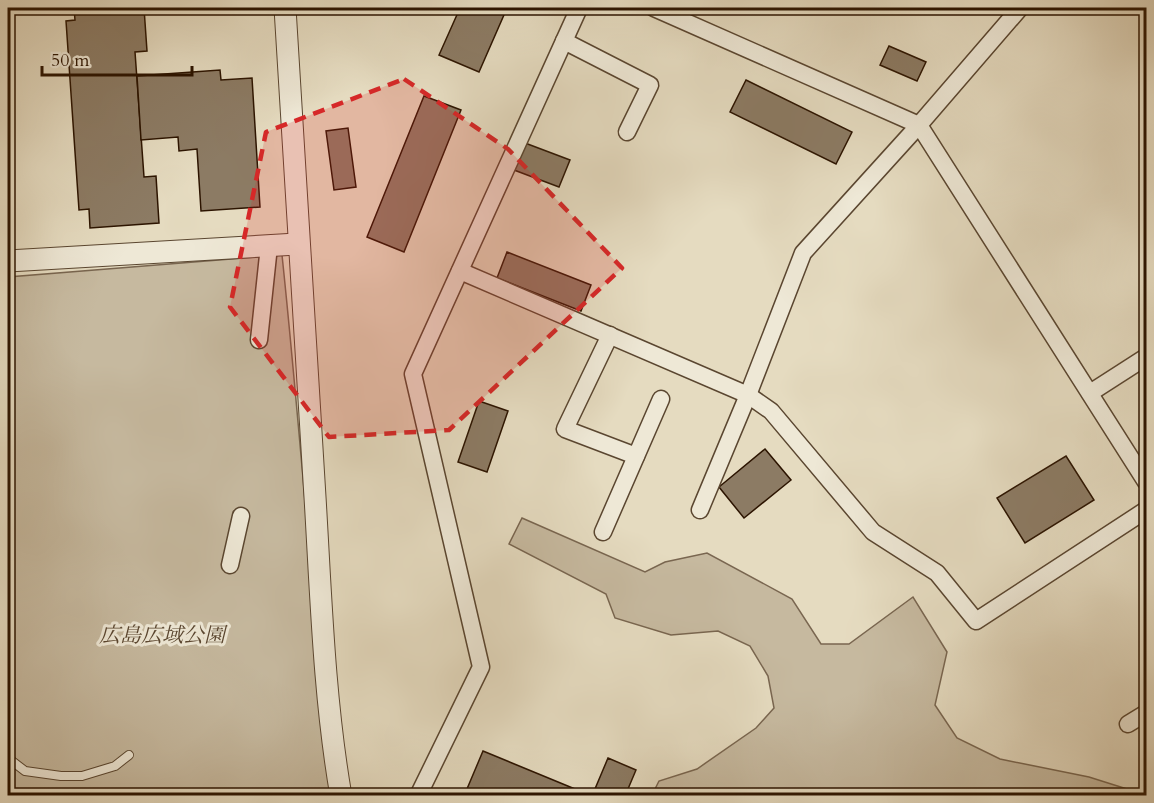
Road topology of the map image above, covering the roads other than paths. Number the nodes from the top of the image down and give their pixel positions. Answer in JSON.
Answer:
{"nodes":[{"id":1,"x":285,"y":8,"type":"edge"},
{"id":2,"x":579,"y":8,"type":"edge"},
{"id":3,"x":654,"y":8,"type":"edge"},
{"id":4,"x":1020,"y":8,"type":"edge"},
{"id":5,"x":564,"y":41,"type":"junction"},
{"id":6,"x":919,"y":125,"type":"junction"},
{"id":7,"x":627,"y":132,"type":"dead end"},
{"id":8,"x":297,"y":244,"type":"junction"},
{"id":9,"x":269,"y":246,"type":"junction"},
{"id":10,"x":8,"y":261,"type":"edge"},
{"id":11,"x":460,"y":271,"type":"junction"},
{"id":12,"x":610,"y":335,"type":"junction"},
{"id":13,"x":259,"y":340,"type":"dead end"},
{"id":14,"x":1146,"y":357,"type":"edge"},
{"id":15,"x":1090,"y":393,"type":"junction"},
{"id":16,"x":748,"y":395,"type":"junction"},
{"id":17,"x":661,"y":399,"type":"dead end"},
{"id":18,"x":636,"y":456,"type":"junction"},
{"id":19,"x":1146,"y":482,"type":"edge"},
{"id":20,"x":700,"y":510,"type":"dead end"},
{"id":21,"x":1146,"y":510,"type":"edge"},
{"id":22,"x":241,"y":516,"type":"dead end"},
{"id":23,"x":603,"y":532,"type":"dead end"},
{"id":24,"x":230,"y":565,"type":"dead end"},
{"id":25,"x":1146,"y":713,"type":"edge"},
{"id":26,"x":1128,"y":724,"type":"dead end"},
{"id":27,"x":129,"y":755,"type":"dead end"},
{"id":28,"x":8,"y":758,"type":"edge"},
{"id":29,"x":341,"y":795,"type":"edge"},
{"id":30,"x":418,"y":795,"type":"edge"}],
"edges":[{"from":1,"to":8,"type":"street"},
{"from":2,"to":5,"type":"street"},
{"from":3,"to":6,"type":"street"},
{"from":4,"to":6,"type":"street"},
{"from":5,"to":7,"type":"street"},
{"from":5,"to":11,"type":"street"},
{"from":6,"to":15,"type":"street"},
{"from":6,"to":16,"type":"street"},
{"from":8,"to":9,"type":"street"},
{"from":8,"to":29,"type":"street"},
{"from":9,"to":10,"type":"street"},
{"from":9,"to":13,"type":"street"},
{"from":11,"to":12,"type":"street"},
{"from":11,"to":30,"type":"street"},
{"from":12,"to":16,"type":"street"},
{"from":12,"to":18,"type":"street"},
{"from":14,"to":15,"type":"street"},
{"from":15,"to":19,"type":"street"},
{"from":16,"to":20,"type":"street"},
{"from":16,"to":21,"type":"street"},
{"from":17,"to":18,"type":"street"},
{"from":18,"to":23,"type":"street"},
{"from":22,"to":24,"type":"street"},
{"from":25,"to":26,"type":"street"},
{"from":27,"to":28,"type":"lane"}]}
